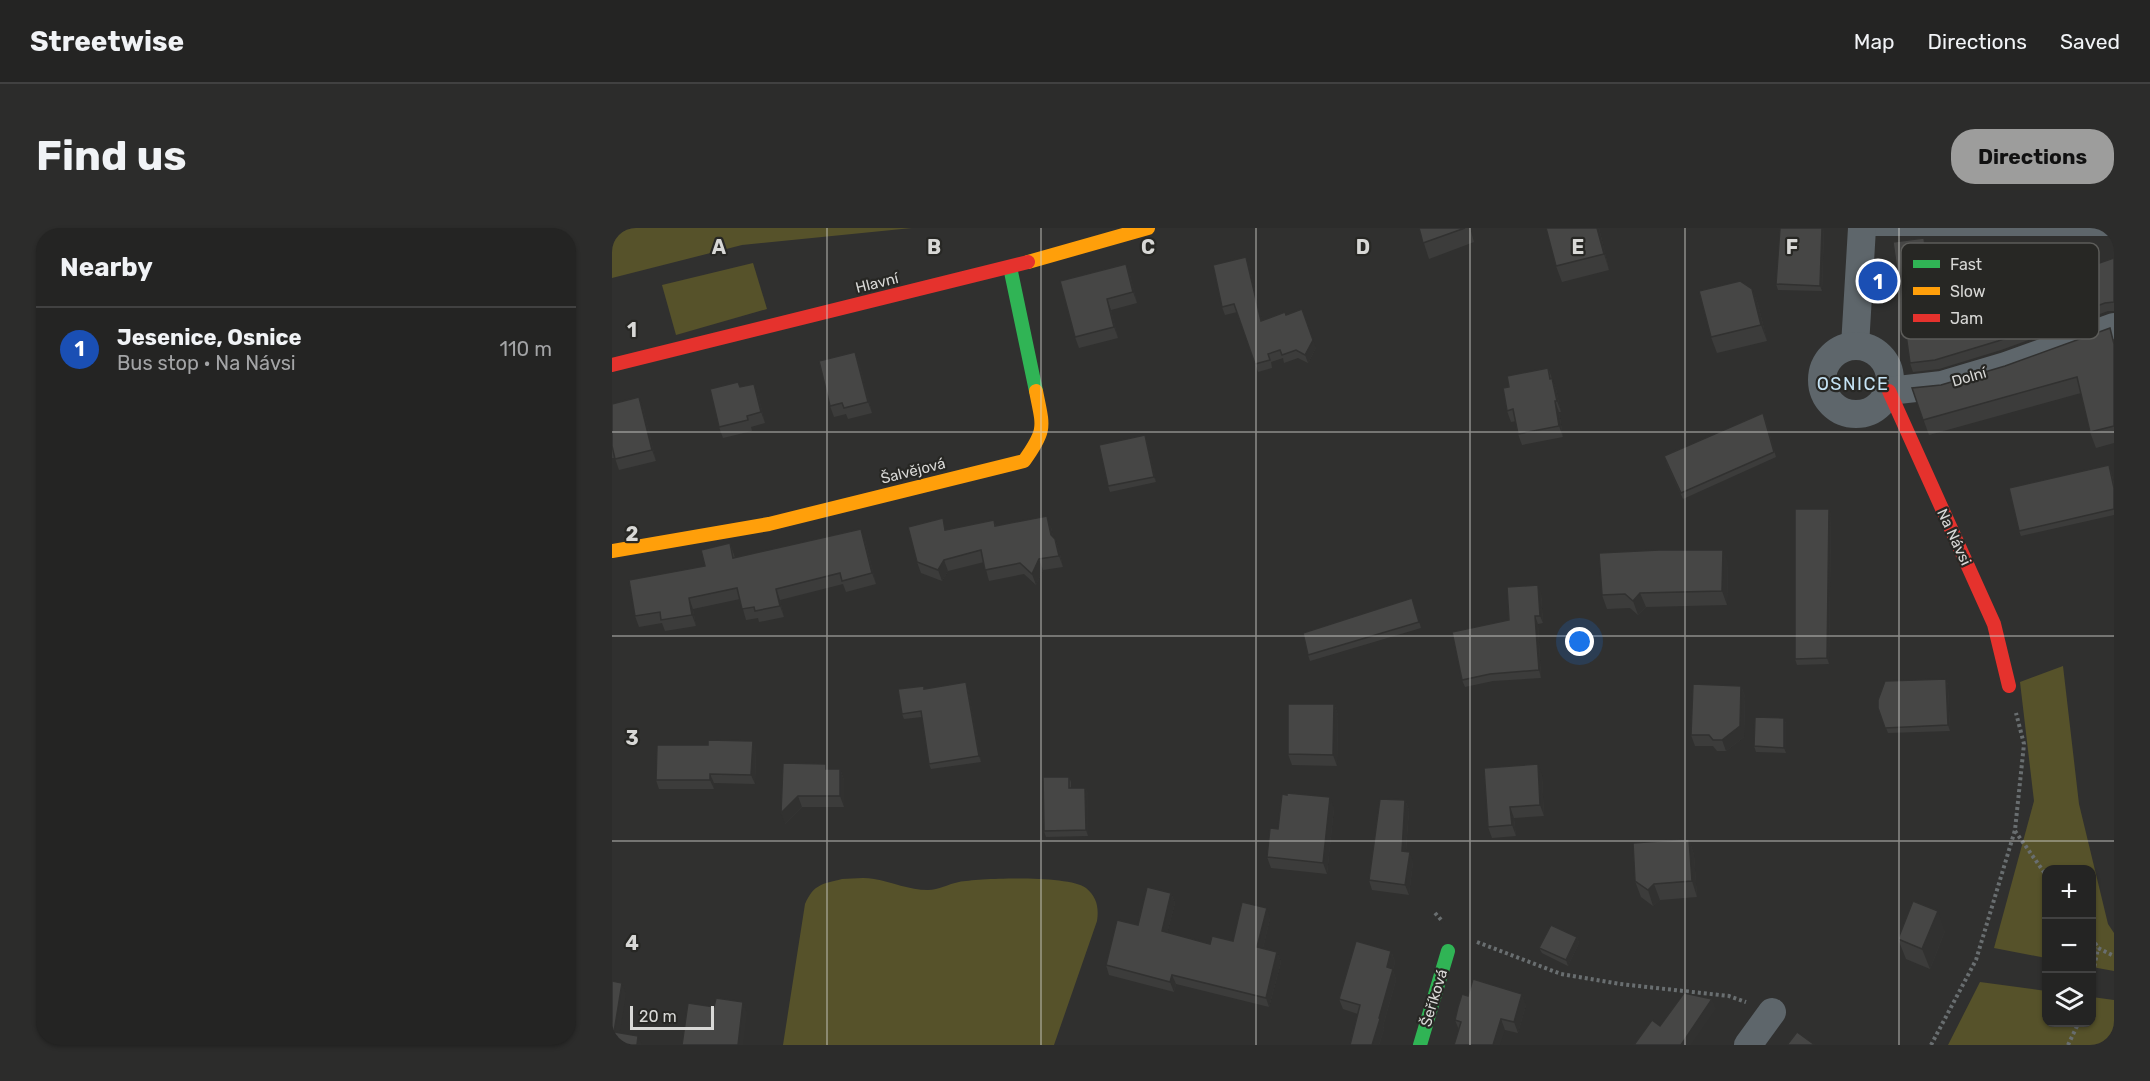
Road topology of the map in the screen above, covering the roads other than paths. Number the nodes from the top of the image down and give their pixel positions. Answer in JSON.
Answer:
{"nodes":[{"id":1,"x":1148,"y":228,"type":"edge"},
{"id":2,"x":1862,"y":228,"type":"edge"},
{"id":3,"x":2114,"y":229,"type":"edge"},
{"id":4,"x":1010,"y":267,"type":"junction"},
{"id":5,"x":2114,"y":327,"type":"edge"},
{"id":6,"x":2099,"y":332,"type":"edge"},
{"id":7,"x":2081,"y":339,"type":"edge"},
{"id":8,"x":1855,"y":346,"type":"junction"},
{"id":9,"x":612,"y":365,"type":"edge"},
{"id":10,"x":1889,"y":391,"type":"junction"},
{"id":11,"x":612,"y":551,"type":"edge"},
{"id":12,"x":2009,"y":686,"type":"road end"},
{"id":13,"x":1448,"y":951,"type":"dead end"},
{"id":14,"x":1772,"y":1012,"type":"road end"},
{"id":15,"x":1419,"y":1045,"type":"edge"},
{"id":16,"x":1748,"y":1045,"type":"edge"}],
"edges":[{"from":1,"to":4,"type":"street","name":"Hlavní"},
{"from":2,"to":3,"type":"lane"},
{"from":2,"to":8,"type":"street"},
{"from":4,"to":9,"type":"street","name":"Hlavní"},
{"from":4,"to":11,"type":"street","name":"Šalvějová"},
{"from":5,"to":6,"type":"street","name":"Dolní"},
{"from":7,"to":10,"type":"street","name":"Dolní"},
{"from":8,"to":10,"type":"street","name":"Na Návsi"},
{"from":8,"to":10,"type":"street"},
{"from":10,"to":12,"type":"street","name":"Na Návsi"},
{"from":13,"to":15,"type":"street","name":"Šeříková"},
{"from":14,"to":16,"type":"street"}]}
